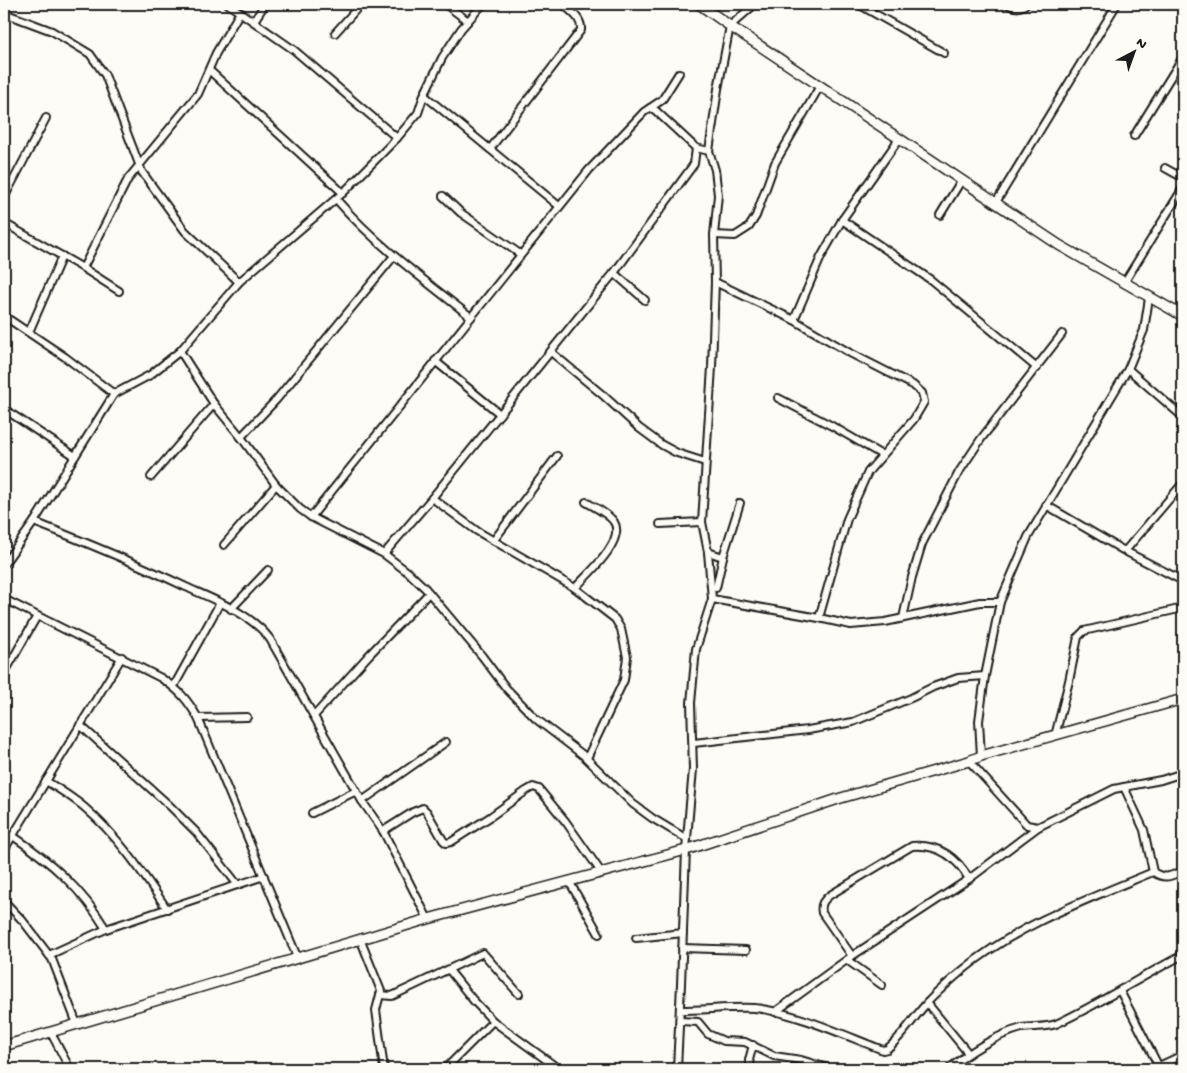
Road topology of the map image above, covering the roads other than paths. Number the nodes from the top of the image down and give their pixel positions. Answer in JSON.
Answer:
{"nodes":[{"id":1,"x":228,"y":4,"type":"edge"},
{"id":2,"x":265,"y":4,"type":"edge"},
{"id":3,"x":361,"y":4,"type":"edge"},
{"id":4,"x":445,"y":4,"type":"edge"},
{"id":5,"x":483,"y":4,"type":"edge"},
{"id":6,"x":563,"y":4,"type":"edge"},
{"id":7,"x":699,"y":4,"type":"edge"},
{"id":8,"x":755,"y":4,"type":"edge"},
{"id":9,"x":858,"y":4,"type":"edge"},
{"id":10,"x":1007,"y":4,"type":"edge"},
{"id":11,"x":1026,"y":4,"type":"edge"},
{"id":12,"x":1106,"y":4,"type":"edge"},
{"id":13,"x":1118,"y":4,"type":"edge"},
{"id":14,"x":1113,"y":10,"type":"junction"},
{"id":15,"x":240,"y":12,"type":"junction"},
{"id":16,"x":4,"y":13,"type":"edge"},
{"id":17,"x":254,"y":21,"type":"junction"},
{"id":18,"x":468,"y":21,"type":"junction"},
{"id":19,"x":730,"y":26,"type":"junction"},
{"id":20,"x":335,"y":33,"type":"dead end"},
{"id":21,"x":944,"y":53,"type":"dead end"},
{"id":22,"x":1183,"y":57,"type":"edge"},
{"id":23,"x":209,"y":70,"type":"junction"},
{"id":24,"x":679,"y":73,"type":"dead end"},
{"id":25,"x":820,"y":86,"type":"junction"},
{"id":26,"x":424,"y":95,"type":"junction"},
{"id":27,"x":650,"y":108,"type":"junction"},
{"id":28,"x":46,"y":118,"type":"dead end"},
{"id":29,"x":1134,"y":136,"type":"dead end"},
{"id":30,"x":397,"y":138,"type":"junction"},
{"id":31,"x":899,"y":139,"type":"junction"},
{"id":32,"x":696,"y":148,"type":"junction"},
{"id":33,"x":490,"y":149,"type":"junction"},
{"id":34,"x":709,"y":152,"type":"junction"},
{"id":35,"x":140,"y":166,"type":"junction"},
{"id":36,"x":1165,"y":168,"type":"dead end"},
{"id":37,"x":1183,"y":178,"type":"edge"},
{"id":38,"x":961,"y":181,"type":"junction"},
{"id":39,"x":1183,"y":188,"type":"edge"},
{"id":40,"x":343,"y":193,"type":"junction"},
{"id":41,"x":443,"y":196,"type":"dead end"},
{"id":42,"x":4,"y":198,"type":"edge"},
{"id":43,"x":336,"y":199,"type":"junction"},
{"id":44,"x":995,"y":204,"type":"junction"},
{"id":45,"x":559,"y":206,"type":"junction"},
{"id":46,"x":940,"y":215,"type":"dead end"},
{"id":47,"x":842,"y":220,"type":"junction"},
{"id":48,"x":4,"y":224,"type":"edge"},
{"id":49,"x":714,"y":235,"type":"junction"},
{"id":50,"x":520,"y":254,"type":"junction"},
{"id":51,"x":62,"y":256,"type":"junction"},
{"id":52,"x":394,"y":256,"type":"junction"},
{"id":53,"x":83,"y":268,"type":"junction"},
{"id":54,"x":614,"y":273,"type":"junction"},
{"id":55,"x":239,"y":282,"type":"junction"},
{"id":56,"x":715,"y":282,"type":"junction"},
{"id":57,"x":1124,"y":283,"type":"junction"},
{"id":58,"x":119,"y":291,"type":"dead end"},
{"id":59,"x":1149,"y":298,"type":"junction"},
{"id":60,"x":645,"y":300,"type":"dead end"},
{"id":61,"x":1182,"y":313,"type":"edge"},
{"id":62,"x":4,"y":316,"type":"edge"},
{"id":63,"x":471,"y":317,"type":"junction"},
{"id":64,"x":794,"y":320,"type":"junction"},
{"id":65,"x":29,"y":332,"type":"junction"},
{"id":66,"x":1062,"y":334,"type":"dead end"},
{"id":67,"x":180,"y":351,"type":"junction"},
{"id":68,"x":551,"y":352,"type":"junction"},
{"id":69,"x":435,"y":361,"type":"junction"},
{"id":70,"x":1037,"y":368,"type":"junction"},
{"id":71,"x":1128,"y":369,"type":"junction"},
{"id":72,"x":114,"y":394,"type":"junction"},
{"id":73,"x":778,"y":398,"type":"dead end"},
{"id":74,"x":214,"y":404,"type":"junction"},
{"id":75,"x":4,"y":409,"type":"edge"},
{"id":76,"x":500,"y":414,"type":"junction"},
{"id":77,"x":1183,"y":417,"type":"edge"},
{"id":78,"x":241,"y":437,"type":"junction"},
{"id":79,"x":882,"y":455,"type":"junction"},
{"id":80,"x":75,"y":456,"type":"junction"},
{"id":81,"x":557,"y":456,"type":"dead end"},
{"id":82,"x":705,"y":462,"type":"junction"},
{"id":83,"x":151,"y":477,"type":"dead end"},
{"id":84,"x":1183,"y":483,"type":"edge"},
{"id":85,"x":276,"y":485,"type":"junction"},
{"id":86,"x":432,"y":498,"type":"junction"},
{"id":87,"x":586,"y":502,"type":"dead end"},
{"id":88,"x":740,"y":503,"type":"dead end"},
{"id":89,"x":1046,"y":505,"type":"junction"},
{"id":90,"x":310,"y":516,"type":"junction"},
{"id":91,"x":34,"y":522,"type":"junction"},
{"id":92,"x":702,"y":522,"type":"junction"},
{"id":93,"x":660,"y":524,"type":"dead end"},
{"id":94,"x":494,"y":540,"type":"junction"},
{"id":95,"x":224,"y":546,"type":"dead end"},
{"id":96,"x":1126,"y":551,"type":"junction"},
{"id":97,"x":708,"y":552,"type":"junction"},
{"id":98,"x":384,"y":554,"type":"junction"},
{"id":99,"x":723,"y":557,"type":"junction"},
{"id":100,"x":4,"y":564,"type":"edge"},
{"id":101,"x":268,"y":570,"type":"dead end"},
{"id":102,"x":1183,"y":581,"type":"edge"},
{"id":103,"x":575,"y":588,"type":"junction"},
{"id":104,"x":716,"y":588,"type":"dead end"},
{"id":105,"x":428,"y":593,"type":"junction"},
{"id":106,"x":4,"y":599,"type":"edge"},
{"id":107,"x":712,"y":600,"type":"junction"},
{"id":108,"x":1000,"y":602,"type":"junction"},
{"id":109,"x":220,"y":603,"type":"junction"},
{"id":110,"x":1183,"y":608,"type":"edge"},
{"id":111,"x":231,"y":609,"type":"junction"},
{"id":112,"x":37,"y":616,"type":"junction"},
{"id":113,"x":819,"y":618,"type":"junction"},
{"id":114,"x":903,"y":618,"type":"junction"},
{"id":115,"x":122,"y":658,"type":"junction"},
{"id":116,"x":4,"y":674,"type":"edge"},
{"id":117,"x":985,"y":676,"type":"junction"},
{"id":118,"x":174,"y":686,"type":"junction"},
{"id":119,"x":1183,"y":699,"type":"edge"},
{"id":120,"x":314,"y":716,"type":"junction"},
{"id":121,"x":247,"y":717,"type":"dead end"},
{"id":122,"x":198,"y":718,"type":"junction"},
{"id":123,"x":80,"y":725,"type":"junction"},
{"id":124,"x":1055,"y":736,"type":"junction"},
{"id":125,"x":446,"y":742,"type":"dead end"},
{"id":126,"x":694,"y":743,"type":"junction"},
{"id":127,"x":981,"y":756,"type":"junction"},
{"id":128,"x":587,"y":758,"type":"junction"},
{"id":129,"x":969,"y":761,"type":"junction"},
{"id":130,"x":1183,"y":773,"type":"edge"},
{"id":131,"x":46,"y":781,"type":"junction"},
{"id":132,"x":1124,"y":787,"type":"junction"},
{"id":133,"x":356,"y":791,"type":"junction"},
{"id":134,"x":362,"y":801,"type":"junction"},
{"id":135,"x":312,"y":813,"type":"dead end"},
{"id":136,"x":1038,"y":827,"type":"junction"},
{"id":137,"x":383,"y":831,"type":"junction"},
{"id":138,"x":13,"y":836,"type":"junction"},
{"id":139,"x":687,"y":838,"type":"junction"},
{"id":140,"x":4,"y":850,"type":"edge"},
{"id":141,"x":686,"y":850,"type":"junction"},
{"id":142,"x":1183,"y":871,"type":"edge"},
{"id":143,"x":601,"y":872,"type":"junction"},
{"id":144,"x":1152,"y":872,"type":"junction"},
{"id":145,"x":264,"y":876,"type":"junction"},
{"id":146,"x":969,"y":879,"type":"junction"},
{"id":147,"x":569,"y":881,"type":"junction"},
{"id":148,"x":238,"y":885,"type":"junction"},
{"id":149,"x":4,"y":901,"type":"edge"},
{"id":150,"x":167,"y":909,"type":"junction"},
{"id":151,"x":428,"y":919,"type":"junction"},
{"id":152,"x":106,"y":929,"type":"junction"},
{"id":153,"x":683,"y":933,"type":"junction"},
{"id":154,"x":599,"y":934,"type":"dead end"},
{"id":155,"x":636,"y":938,"type":"dead end"},
{"id":156,"x":361,"y":940,"type":"junction"},
{"id":157,"x":682,"y":948,"type":"junction"},
{"id":158,"x":746,"y":950,"type":"dead end"},
{"id":159,"x":49,"y":955,"type":"junction"},
{"id":160,"x":1183,"y":955,"type":"edge"},
{"id":161,"x":850,"y":958,"type":"junction"},
{"id":162,"x":298,"y":959,"type":"junction"},
{"id":163,"x":448,"y":970,"type":"junction"},
{"id":164,"x":882,"y":985,"type":"dead end"},
{"id":165,"x":1120,"y":991,"type":"junction"},
{"id":166,"x":519,"y":994,"type":"dead end"},
{"id":167,"x":380,"y":995,"type":"junction"},
{"id":168,"x":927,"y":1003,"type":"junction"},
{"id":169,"x":680,"y":1010,"type":"junction"},
{"id":170,"x":776,"y":1012,"type":"junction"},
{"id":171,"x":493,"y":1021,"type":"junction"},
{"id":172,"x":680,"y":1021,"type":"junction"},
{"id":173,"x":77,"y":1024,"type":"junction"},
{"id":174,"x":51,"y":1033,"type":"junction"},
{"id":175,"x":752,"y":1045,"type":"junction"},
{"id":176,"x":4,"y":1046,"type":"edge"},
{"id":177,"x":968,"y":1053,"type":"junction"},
{"id":178,"x":1183,"y":1055,"type":"edge"},
{"id":179,"x":1159,"y":1068,"type":"edge"},
{"id":180,"x":70,"y":1069,"type":"edge"},
{"id":181,"x":384,"y":1069,"type":"edge"},
{"id":182,"x":445,"y":1069,"type":"edge"},
{"id":183,"x":559,"y":1069,"type":"edge"},
{"id":184,"x":677,"y":1069,"type":"edge"},
{"id":185,"x":752,"y":1069,"type":"edge"},
{"id":186,"x":831,"y":1069,"type":"edge"},
{"id":187,"x":949,"y":1069,"type":"edge"}],
"edges":[{"from":1,"to":15,"type":"street"},
{"from":2,"to":17,"type":"street"},
{"from":3,"to":20,"type":"street"},
{"from":4,"to":18,"type":"street"},
{"from":5,"to":18,"type":"street"},
{"from":6,"to":33,"type":"street"},
{"from":7,"to":19,"type":"street"},
{"from":8,"to":19,"type":"street"},
{"from":9,"to":21,"type":"street"},
{"from":10,"to":11,"type":"street"},
{"from":12,"to":14,"type":"street"},
{"from":13,"to":14,"type":"street"},
{"from":14,"to":44,"type":"street"},
{"from":15,"to":17,"type":"street"},
{"from":15,"to":23,"type":"street"},
{"from":16,"to":35,"type":"street"},
{"from":17,"to":30,"type":"street"},
{"from":18,"to":26,"type":"street"},
{"from":19,"to":25,"type":"street"},
{"from":19,"to":34,"type":"street"},
{"from":22,"to":29,"type":"street"},
{"from":23,"to":35,"type":"street"},
{"from":23,"to":40,"type":"street"},
{"from":24,"to":27,"type":"street"},
{"from":25,"to":31,"type":"street"},
{"from":25,"to":49,"type":"street"},
{"from":26,"to":30,"type":"street"},
{"from":26,"to":33,"type":"street"},
{"from":27,"to":32,"type":"street"},
{"from":27,"to":45,"type":"street"},
{"from":28,"to":42,"type":"street"},
{"from":30,"to":40,"type":"street"},
{"from":31,"to":38,"type":"street"},
{"from":31,"to":47,"type":"street"},
{"from":32,"to":34,"type":"street"},
{"from":32,"to":54,"type":"street"},
{"from":33,"to":45,"type":"street"},
{"from":34,"to":49,"type":"street"},
{"from":35,"to":53,"type":"street"},
{"from":35,"to":55,"type":"street"},
{"from":36,"to":37,"type":"street"},
{"from":38,"to":44,"type":"street"},
{"from":38,"to":46,"type":"street"},
{"from":39,"to":57,"type":"street"},
{"from":40,"to":43,"type":"street"},
{"from":41,"to":50,"type":"street"},
{"from":43,"to":52,"type":"street"},
{"from":43,"to":55,"type":"street"},
{"from":44,"to":57,"type":"street"},
{"from":45,"to":50,"type":"street"},
{"from":47,"to":64,"type":"street"},
{"from":47,"to":70,"type":"street"},
{"from":48,"to":51,"type":"street"},
{"from":49,"to":56,"type":"street"},
{"from":50,"to":63,"type":"street"},
{"from":51,"to":53,"type":"street"},
{"from":51,"to":65,"type":"street"},
{"from":52,"to":63,"type":"street"},
{"from":52,"to":78,"type":"street"},
{"from":53,"to":58,"type":"street"},
{"from":54,"to":60,"type":"street"},
{"from":54,"to":68,"type":"street"},
{"from":55,"to":67,"type":"street"},
{"from":56,"to":64,"type":"street"},
{"from":56,"to":82,"type":"street"},
{"from":57,"to":59,"type":"street"},
{"from":59,"to":61,"type":"street"},
{"from":59,"to":71,"type":"street"},
{"from":62,"to":65,"type":"street"},
{"from":63,"to":69,"type":"street"},
{"from":64,"to":79,"type":"street"},
{"from":65,"to":72,"type":"street"},
{"from":66,"to":70,"type":"street"},
{"from":67,"to":72,"type":"street"},
{"from":67,"to":74,"type":"street"},
{"from":68,"to":76,"type":"street"},
{"from":68,"to":82,"type":"street"},
{"from":69,"to":76,"type":"street"},
{"from":69,"to":90,"type":"street"},
{"from":70,"to":114,"type":"street"},
{"from":71,"to":77,"type":"street"},
{"from":71,"to":89,"type":"street"},
{"from":72,"to":80,"type":"street"},
{"from":73,"to":79,"type":"street"},
{"from":74,"to":78,"type":"street"},
{"from":74,"to":83,"type":"street"},
{"from":75,"to":80,"type":"street"},
{"from":76,"to":86,"type":"street"},
{"from":78,"to":85,"type":"street"},
{"from":79,"to":113,"type":"street"},
{"from":80,"to":91,"type":"street"},
{"from":81,"to":94,"type":"street"},
{"from":82,"to":92,"type":"street"},
{"from":84,"to":96,"type":"street"},
{"from":85,"to":90,"type":"street"},
{"from":85,"to":95,"type":"street"},
{"from":86,"to":94,"type":"street"},
{"from":86,"to":98,"type":"street"},
{"from":87,"to":103,"type":"street"},
{"from":88,"to":99,"type":"street"},
{"from":89,"to":96,"type":"street"},
{"from":89,"to":108,"type":"street"},
{"from":90,"to":98,"type":"street"},
{"from":91,"to":100,"type":"street"},
{"from":91,"to":109,"type":"street"},
{"from":92,"to":93,"type":"street"},
{"from":92,"to":97,"type":"street"},
{"from":94,"to":103,"type":"street"},
{"from":96,"to":102,"type":"street"},
{"from":97,"to":99,"type":"street"},
{"from":97,"to":107,"type":"street"},
{"from":98,"to":105,"type":"street"},
{"from":99,"to":104,"type":"street"},
{"from":101,"to":111,"type":"street"},
{"from":103,"to":128,"type":"street"},
{"from":105,"to":120,"type":"street"},
{"from":105,"to":128,"type":"street"},
{"from":106,"to":112,"type":"street"},
{"from":107,"to":113,"type":"street"},
{"from":107,"to":126,"type":"street"},
{"from":108,"to":114,"type":"street"},
{"from":108,"to":117,"type":"street"},
{"from":109,"to":111,"type":"street"},
{"from":109,"to":118,"type":"street"},
{"from":110,"to":124,"type":"street"},
{"from":111,"to":120,"type":"street"},
{"from":112,"to":115,"type":"street"},
{"from":112,"to":116,"type":"street"},
{"from":113,"to":114,"type":"street"},
{"from":115,"to":118,"type":"street"},
{"from":115,"to":123,"type":"street"},
{"from":117,"to":126,"type":"street"},
{"from":117,"to":127,"type":"street"},
{"from":118,"to":122,"type":"street"},
{"from":119,"to":124,"type":"street"},
{"from":120,"to":133,"type":"street"},
{"from":121,"to":122,"type":"street"},
{"from":122,"to":145,"type":"street"},
{"from":123,"to":131,"type":"street"},
{"from":123,"to":148,"type":"street"},
{"from":124,"to":127,"type":"street"},
{"from":125,"to":134,"type":"street"},
{"from":126,"to":139,"type":"street"},
{"from":127,"to":129,"type":"street"},
{"from":128,"to":139,"type":"street"},
{"from":129,"to":136,"type":"street"},
{"from":129,"to":141,"type":"street"},
{"from":130,"to":132,"type":"street"},
{"from":131,"to":138,"type":"street"},
{"from":131,"to":150,"type":"street"},
{"from":132,"to":136,"type":"street"},
{"from":132,"to":144,"type":"street"},
{"from":133,"to":134,"type":"street"},
{"from":133,"to":135,"type":"street"},
{"from":134,"to":137,"type":"street"},
{"from":136,"to":146,"type":"street"},
{"from":137,"to":143,"type":"street"},
{"from":137,"to":151,"type":"street"},
{"from":138,"to":140,"type":"street"},
{"from":138,"to":152,"type":"street"},
{"from":139,"to":141,"type":"street"},
{"from":141,"to":143,"type":"street"},
{"from":141,"to":153,"type":"street"},
{"from":142,"to":144,"type":"street"},
{"from":143,"to":147,"type":"street"},
{"from":144,"to":168,"type":"street"},
{"from":145,"to":148,"type":"street"},
{"from":145,"to":162,"type":"street"},
{"from":146,"to":161,"type":"street"},
{"from":146,"to":161,"type":"street"},
{"from":147,"to":151,"type":"street"},
{"from":147,"to":154,"type":"street"},
{"from":148,"to":150,"type":"street"},
{"from":149,"to":159,"type":"street"},
{"from":150,"to":152,"type":"street"},
{"from":151,"to":156,"type":"street"},
{"from":152,"to":159,"type":"street"},
{"from":153,"to":155,"type":"street"},
{"from":153,"to":157,"type":"street"},
{"from":156,"to":162,"type":"street"},
{"from":156,"to":167,"type":"street"},
{"from":157,"to":158,"type":"street"},
{"from":157,"to":169,"type":"street"},
{"from":159,"to":173,"type":"street"},
{"from":160,"to":165,"type":"street"},
{"from":161,"to":164,"type":"street"},
{"from":161,"to":170,"type":"street"},
{"from":162,"to":173,"type":"street"},
{"from":163,"to":166,"type":"street"},
{"from":163,"to":167,"type":"street"},
{"from":163,"to":171,"type":"street"},
{"from":165,"to":177,"type":"street"},
{"from":165,"to":179,"type":"street"},
{"from":167,"to":181,"type":"street"},
{"from":168,"to":170,"type":"street"},
{"from":168,"to":177,"type":"street"},
{"from":169,"to":170,"type":"street"},
{"from":169,"to":172,"type":"street"},
{"from":171,"to":182,"type":"street"},
{"from":171,"to":183,"type":"street"},
{"from":172,"to":175,"type":"street"},
{"from":172,"to":184,"type":"street"},
{"from":173,"to":174,"type":"street"},
{"from":174,"to":176,"type":"street"},
{"from":174,"to":180,"type":"street"},
{"from":175,"to":185,"type":"street"},
{"from":175,"to":186,"type":"street"},
{"from":177,"to":187,"type":"street"},
{"from":178,"to":179,"type":"street"}]}
